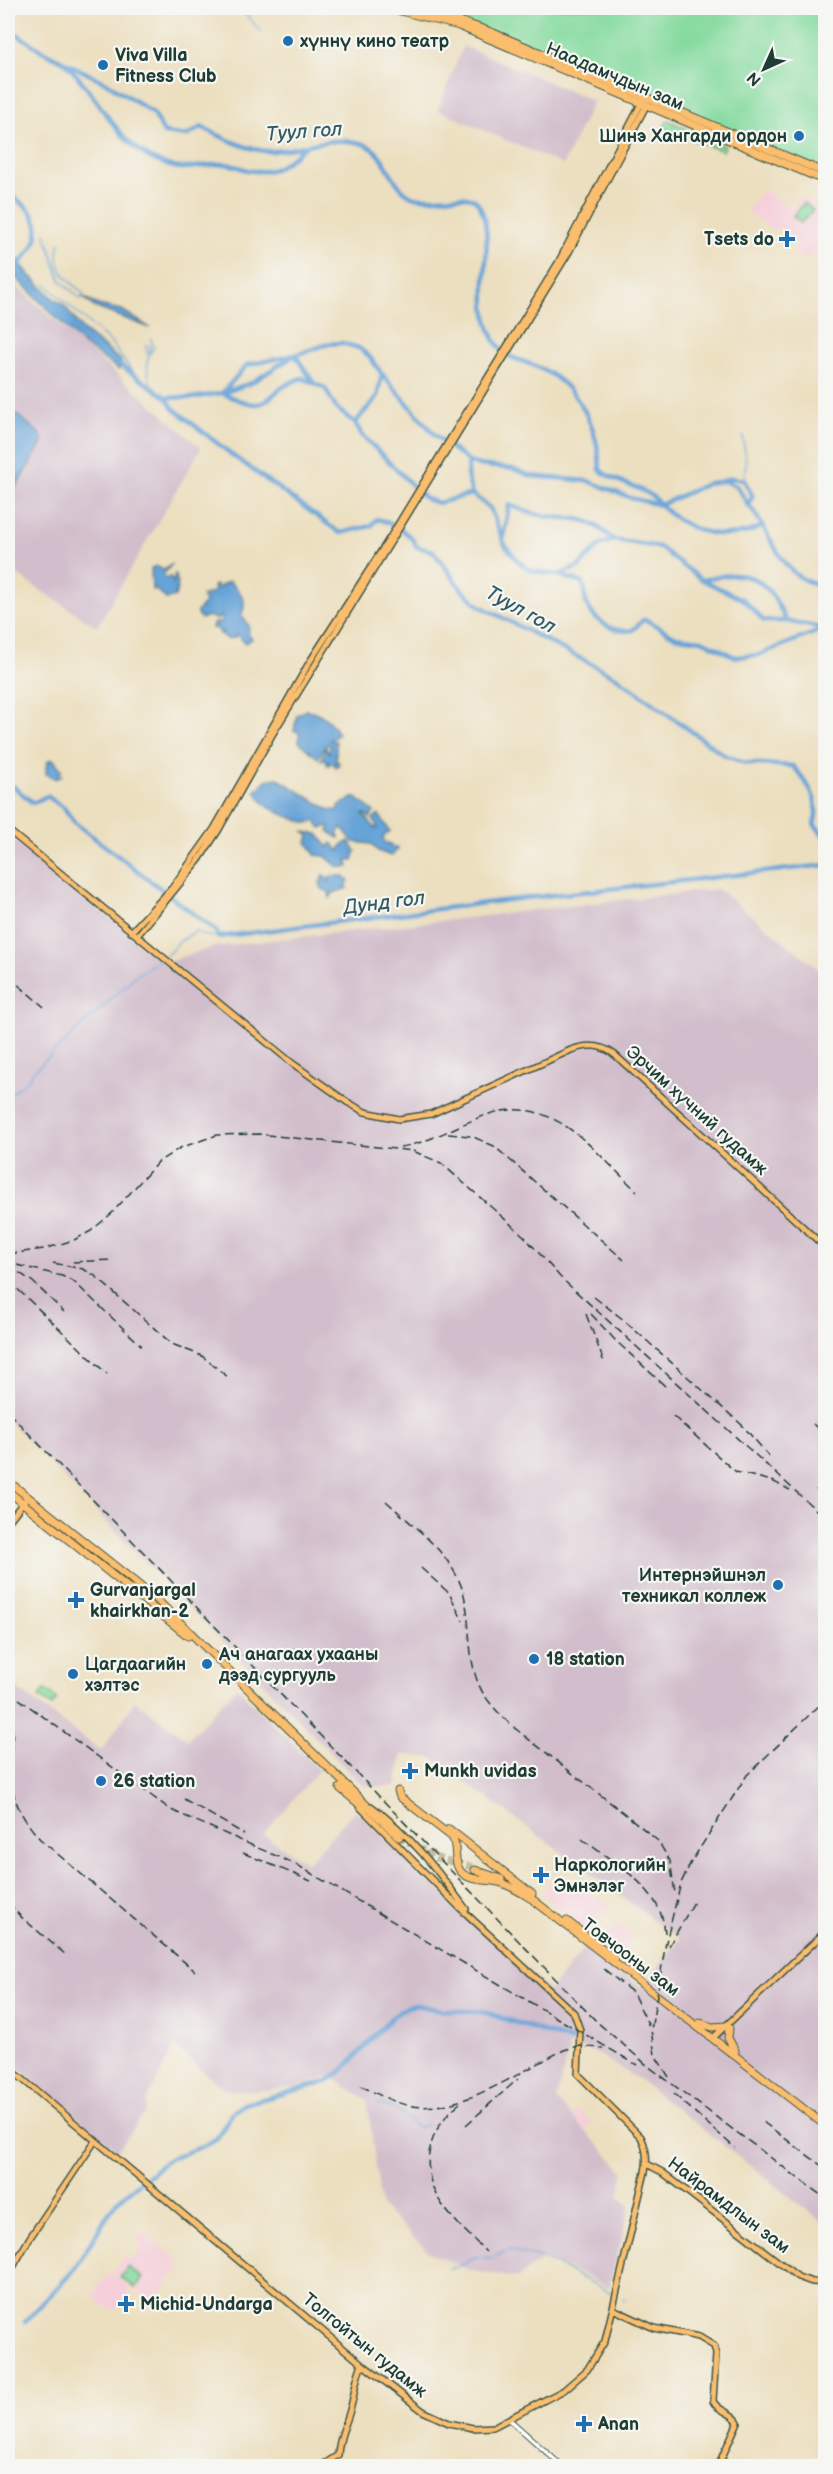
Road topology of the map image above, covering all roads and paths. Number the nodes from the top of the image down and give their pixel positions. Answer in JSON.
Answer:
{"nodes":[{"id":1,"x":389,"y":8,"type":"edge"},
{"id":2,"x":422,"y":8,"type":"edge"},
{"id":3,"x":514,"y":46,"type":"junction"},
{"id":4,"x":644,"y":103,"type":"junction"},
{"id":5,"x":820,"y":174,"type":"edge"},
{"id":6,"x":825,"y":181,"type":"edge"},
{"id":7,"x":390,"y":540,"type":"junction"},
{"id":8,"x":318,"y":649,"type":"junction"},
{"id":9,"x":325,"y":651,"type":"junction"},
{"id":10,"x":309,"y":663,"type":"junction"},
{"id":11,"x":316,"y":668,"type":"junction"},
{"id":12,"x":8,"y":830,"type":"edge"},
{"id":13,"x":174,"y":889,"type":"junction"},
{"id":14,"x":134,"y":934,"type":"junction"},
{"id":15,"x":825,"y":1248,"type":"edge"},
{"id":16,"x":8,"y":1480,"type":"edge"},
{"id":17,"x":8,"y":1491,"type":"edge"},
{"id":18,"x":24,"y":1499,"type":"junction"},
{"id":19,"x":8,"y":1517,"type":"edge"},
{"id":20,"x":8,"y":1522,"type":"edge"},
{"id":21,"x":92,"y":1554,"type":"junction"},
{"id":22,"x":155,"y":1598,"type":"junction"},
{"id":23,"x":149,"y":1604,"type":"junction"},
{"id":24,"x":182,"y":1627,"type":"junction"},
{"id":25,"x":358,"y":1802,"type":"junction"},
{"id":26,"x":399,"y":1839,"type":"tunnel mouth"},
{"id":27,"x":476,"y":1869,"type":"tunnel mouth"},
{"id":28,"x":445,"y":1878,"type":"junction"},
{"id":29,"x":437,"y":1885,"type":"junction"},
{"id":30,"x":451,"y":1887,"type":"junction"},
{"id":31,"x":518,"y":1887,"type":"junction"},
{"id":32,"x":444,"y":1892,"type":"junction"},
{"id":33,"x":468,"y":1913,"type":"junction"},
{"id":34,"x":825,"y":1931,"type":"edge"},
{"id":35,"x":825,"y":1936,"type":"edge"},
{"id":36,"x":700,"y":2023,"type":"junction"},
{"id":37,"x":727,"y":2027,"type":"junction"},
{"id":38,"x":716,"y":2038,"type":"junction"},
{"id":39,"x":735,"y":2051,"type":"junction"},
{"id":40,"x":8,"y":2067,"type":"edge"},
{"id":41,"x":825,"y":2124,"type":"edge"},
{"id":42,"x":95,"y":2141,"type":"junction"},
{"id":43,"x":646,"y":2164,"type":"junction"},
{"id":44,"x":8,"y":2276,"type":"edge"},
{"id":45,"x":825,"y":2283,"type":"edge"},
{"id":46,"x":613,"y":2308,"type":"junction"},
{"id":47,"x":362,"y":2364,"type":"junction"},
{"id":48,"x":509,"y":2419,"type":"junction"},
{"id":49,"x":321,"y":2466,"type":"edge"},
{"id":50,"x":562,"y":2466,"type":"edge"},
{"id":51,"x":718,"y":2466,"type":"edge"}],
"edges":[{"from":1,"to":3,"type":"highway","name":"Наадамчдын зам"},
{"from":2,"to":3,"type":"highway","name":"Наадамчдын зам"},
{"from":3,"to":4,"type":"highway","name":"Наадамчдын зам"},
{"from":4,"to":5,"type":"highway","name":"Наадамчдын зам"},
{"from":4,"to":7,"type":"main road"},
{"from":5,"to":6,"type":"highway","name":"Наадамчдын зам"},
{"from":7,"to":8,"type":"main road"},
{"from":7,"to":9,"type":"main road"},
{"from":8,"to":9,"type":"main road"},
{"from":8,"to":10,"type":"main road"},
{"from":9,"to":11,"type":"main road"},
{"from":10,"to":11,"type":"main road"},
{"from":10,"to":13,"type":"main road"},
{"from":11,"to":13,"type":"main road"},
{"from":12,"to":14,"type":"main road"},
{"from":13,"to":14,"type":"main road"},
{"from":14,"to":15,"type":"main road","name":"Эрчим хүчний гудамж"},
{"from":16,"to":18,"type":"highway"},
{"from":17,"to":18,"type":"highway"},
{"from":18,"to":19,"type":"main road"},
{"from":18,"to":20,"type":"main road"},
{"from":18,"to":21,"type":"highway"},
{"from":21,"to":22,"type":"highway"},
{"from":21,"to":23,"type":"highway"},
{"from":22,"to":23,"type":"highway"},
{"from":22,"to":24,"type":"highway"},
{"from":23,"to":24,"type":"highway"},
{"from":24,"to":25,"type":"highway"},
{"from":25,"to":26,"type":"highway"},
{"from":25,"to":28,"type":"main road","name":"Толгойтын гудамж"},
{"from":25,"to":29,"type":"main road","name":"Толгойтын гудамж"},
{"from":27,"to":31,"type":"highway"},
{"from":28,"to":29,"type":"main road"},
{"from":28,"to":30,"type":"main road","name":"Толгойтын гудамж"},
{"from":29,"to":32,"type":"main road","name":"Толгойтын гудамж"},
{"from":30,"to":32,"type":"main road"},
{"from":30,"to":33,"type":"main road","name":"Толгойтын гудамж"},
{"from":31,"to":31,"type":"highway","name":"Товчооны зам"},
{"from":31,"to":36,"type":"highway","name":"Товчооны зам"},
{"from":31,"to":38,"type":"highway","name":"Товчооны зам"},
{"from":32,"to":33,"type":"main road","name":"Толгойтын гудамж"},
{"from":33,"to":43,"type":"main road","name":"Толгойтын гудамж"},
{"from":34,"to":37,"type":"main road"},
{"from":35,"to":37,"type":"main road"},
{"from":36,"to":37,"type":"highway"},
{"from":36,"to":38,"type":"highway","name":"Товчооны зам"},
{"from":37,"to":38,"type":"main road"},
{"from":37,"to":39,"type":"highway"},
{"from":38,"to":39,"type":"highway","name":"Товчооны зам"},
{"from":38,"to":41,"type":"highway","name":"Товчооны зам"},
{"from":39,"to":41,"type":"highway","name":"Товчооны зам"},
{"from":40,"to":42,"type":"main road","name":"Толгойтын гудамж"},
{"from":42,"to":44,"type":"main road"},
{"from":42,"to":47,"type":"main road","name":"Толгойтын гудамж"},
{"from":43,"to":45,"type":"main road","name":"Найрамдлын зам"},
{"from":43,"to":46,"type":"main road","name":"Толгойтын гудамж"},
{"from":46,"to":48,"type":"main road","name":"Толгойтын гудамж"},
{"from":46,"to":51,"type":"main road"},
{"from":47,"to":48,"type":"main road","name":"Толгойтын гудамж"},
{"from":47,"to":49,"type":"main road"},
{"from":48,"to":50,"type":"street"}]}
